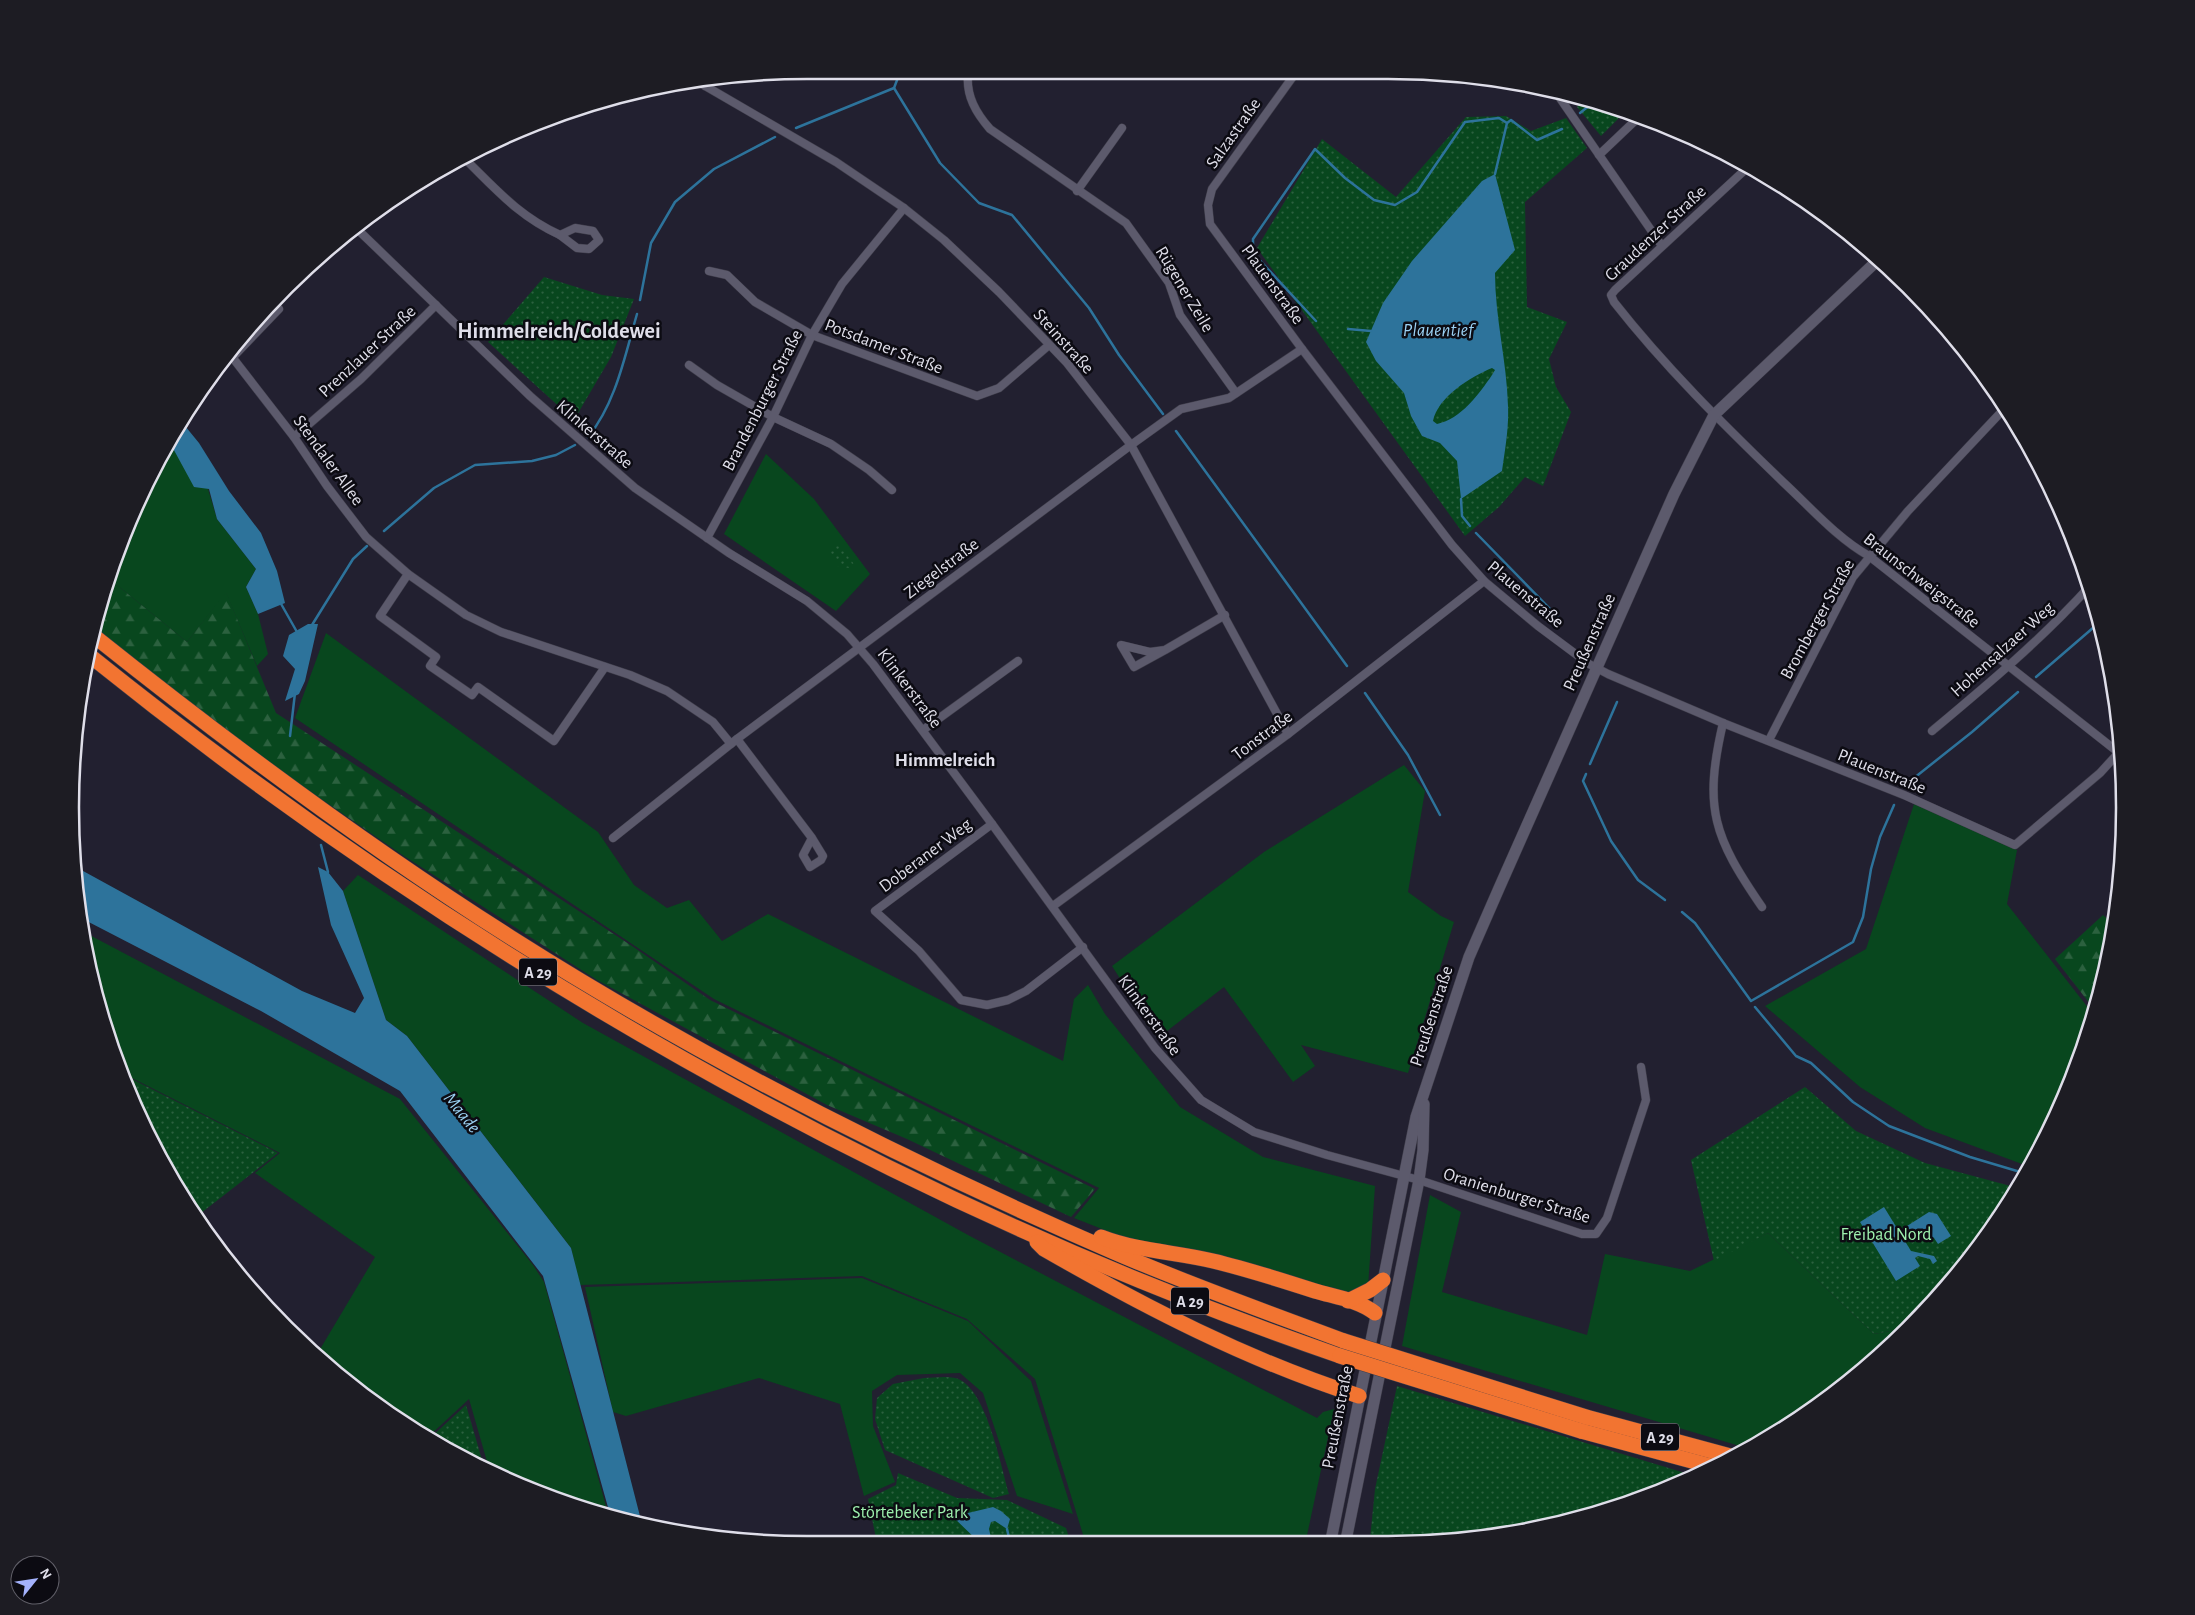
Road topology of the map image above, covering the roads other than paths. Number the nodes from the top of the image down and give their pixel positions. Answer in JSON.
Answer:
{"nodes":[{"id":1,"x":968,"y":79,"type":"edge"},
{"id":2,"x":1291,"y":79,"type":"edge"},
{"id":3,"x":705,"y":86,"type":"edge"},
{"id":4,"x":1562,"y":101,"type":"edge"},
{"id":5,"x":1634,"y":122,"type":"edge"},
{"id":6,"x":1122,"y":128,"type":"dead end"},
{"id":7,"x":1599,"y":155,"type":"junction"},
{"id":8,"x":469,"y":163,"type":"edge"},
{"id":9,"x":1743,"y":171,"type":"edge"},
{"id":10,"x":1212,"y":189,"type":"joint"},
{"id":11,"x":1077,"y":191,"type":"junction"},
{"id":12,"x":904,"y":208,"type":"junction"},
{"id":13,"x":360,"y":232,"type":"edge"},
{"id":14,"x":560,"y":234,"type":"dead end"},
{"id":15,"x":1662,"y":246,"type":"junction"},
{"id":16,"x":1873,"y":264,"type":"edge"},
{"id":17,"x":709,"y":271,"type":"dead end"},
{"id":18,"x":436,"y":305,"type":"junction"},
{"id":19,"x":279,"y":309,"type":"dead end"},
{"id":20,"x":259,"y":328,"type":"edge"},
{"id":21,"x":812,"y":335,"type":"junction"},
{"id":22,"x":1048,"y":345,"type":"junction"},
{"id":23,"x":1302,"y":349,"type":"junction"},
{"id":24,"x":234,"y":358,"type":"edge"},
{"id":25,"x":689,"y":365,"type":"dead end"},
{"id":26,"x":1236,"y":393,"type":"junction"},
{"id":27,"x":2000,"y":413,"type":"edge"},
{"id":28,"x":1714,"y":415,"type":"junction"},
{"id":29,"x":773,"y":417,"type":"junction"},
{"id":30,"x":294,"y":437,"type":"junction"},
{"id":31,"x":1131,"y":445,"type":"junction"},
{"id":32,"x":892,"y":490,"type":"dead end"},
{"id":33,"x":707,"y":538,"type":"junction"},
{"id":34,"x":1869,"y":556,"type":"junction"},
{"id":35,"x":408,"y":574,"type":"junction"},
{"id":36,"x":1484,"y":581,"type":"junction"},
{"id":37,"x":2084,"y":593,"type":"edge"},
{"id":38,"x":1225,"y":615,"type":"junction"},
{"id":39,"x":99,"y":640,"type":"edge"},
{"id":40,"x":860,"y":648,"type":"junction"},
{"id":41,"x":1165,"y":650,"type":"junction"},
{"id":42,"x":94,"y":659,"type":"edge"},
{"id":43,"x":1018,"y":661,"type":"dead end"},
{"id":44,"x":605,"y":667,"type":"junction"},
{"id":45,"x":2009,"y":667,"type":"junction"},
{"id":46,"x":1598,"y":669,"type":"junction"},
{"id":47,"x":1723,"y":723,"type":"junction"},
{"id":48,"x":923,"y":730,"type":"junction"},
{"id":49,"x":1932,"y":731,"type":"dead end"},
{"id":50,"x":1288,"y":734,"type":"junction"},
{"id":51,"x":1770,"y":740,"type":"junction"},
{"id":52,"x":734,"y":742,"type":"junction"},
{"id":53,"x":2114,"y":746,"type":"edge"},
{"id":54,"x":2115,"y":758,"type":"edge"},
{"id":55,"x":992,"y":824,"type":"junction"},
{"id":56,"x":613,"y":838,"type":"dead end"},
{"id":57,"x":812,"y":838,"type":"dead end"},
{"id":58,"x":1053,"y":906,"type":"junction"},
{"id":59,"x":1762,"y":907,"type":"dead end"},
{"id":60,"x":1084,"y":947,"type":"junction"},
{"id":61,"x":1641,"y":1067,"type":"dead end"},
{"id":62,"x":1424,"y":1098,"type":"junction"},
{"id":63,"x":1404,"y":1176,"type":"junction"},
{"id":64,"x":1418,"y":1180,"type":"junction"},
{"id":65,"x":1049,"y":1224,"type":"junction"},
{"id":66,"x":1023,"y":1229,"type":"junction"},
{"id":67,"x":1383,"y":1280,"type":"junction"},
{"id":68,"x":1348,"y":1300,"type":"junction"},
{"id":69,"x":1375,"y":1313,"type":"junction"},
{"id":70,"x":1389,"y":1329,"type":"junction"},
{"id":71,"x":1342,"y":1348,"type":"junction"},
{"id":72,"x":1376,"y":1390,"type":"junction"},
{"id":73,"x":1359,"y":1396,"type":"junction"},
{"id":74,"x":1723,"y":1454,"type":"edge"},
{"id":75,"x":1703,"y":1464,"type":"edge"},
{"id":76,"x":1332,"y":1536,"type":"edge"},
{"id":77,"x":1347,"y":1536,"type":"edge"}],
"edges":[{"from":1,"to":11,"type":"street","name":"Rügener Zeile"},
{"from":2,"to":10,"type":"street","name":"Salzastraße"},
{"from":3,"to":12,"type":"street","name":"Steinstraße"},
{"from":4,"to":7,"type":"street"},
{"from":5,"to":7,"type":"street"},
{"from":6,"to":11,"type":"street"},
{"from":7,"to":15,"type":"street"},
{"from":8,"to":14,"type":"street"},
{"from":9,"to":15,"type":"street","name":"Graudenzer Straße"},
{"from":10,"to":23,"type":"street","name":"Plauenstraße"},
{"from":11,"to":26,"type":"street","name":"Rügener Zeile"},
{"from":12,"to":21,"type":"street","name":"Brandenburger Straße"},
{"from":12,"to":22,"type":"street","name":"Steinstraße"},
{"from":13,"to":18,"type":"street","name":"Klinkerstraße"},
{"from":15,"to":28,"type":"street","name":"Graudenzer Straße"},
{"from":16,"to":28,"type":"main road","name":"Preußenstraße"},
{"from":17,"to":21,"type":"street","name":"Potsdamer Straße"},
{"from":18,"to":30,"type":"street","name":"Prenzlauer Straße"},
{"from":18,"to":33,"type":"street","name":"Klinkerstraße"},
{"from":19,"to":20,"type":"street","name":"Stendaler Allee"},
{"from":21,"to":22,"type":"street","name":"Potsdamer Straße"},
{"from":21,"to":29,"type":"street","name":"Brandenburger Straße"},
{"from":22,"to":31,"type":"street","name":"Steinstraße"},
{"from":23,"to":26,"type":"street","name":"Ziegelstraße"},
{"from":23,"to":36,"type":"street","name":"Plauenstraße"},
{"from":24,"to":30,"type":"street","name":"Stendaler Allee"},
{"from":25,"to":29,"type":"street"},
{"from":26,"to":31,"type":"street","name":"Ziegelstraße"},
{"from":27,"to":34,"type":"street","name":"Bromberger Straße"},
{"from":28,"to":34,"type":"street","name":"Braunschweigstraße"},
{"from":28,"to":46,"type":"main road","name":"Preußenstraße"},
{"from":29,"to":32,"type":"street"},
{"from":29,"to":33,"type":"street","name":"Brandenburger Straße"},
{"from":30,"to":35,"type":"street","name":"Stendaler Allee"},
{"from":31,"to":38,"type":"street","name":"Steinstraße"},
{"from":31,"to":40,"type":"street","name":"Ziegelstraße"},
{"from":33,"to":40,"type":"street","name":"Klinkerstraße"},
{"from":34,"to":45,"type":"street","name":"Braunschweigstraße"},
{"from":34,"to":51,"type":"street","name":"Bromberger Straße"},
{"from":35,"to":44,"type":"street","name":"Stendaler Allee"},
{"from":35,"to":44,"type":"street"},
{"from":36,"to":46,"type":"street","name":"Plauenstraße"},
{"from":36,"to":50,"type":"street","name":"Tonstraße"},
{"from":37,"to":45,"type":"street","name":"Hohensalzaer Weg"},
{"from":38,"to":41,"type":"street"},
{"from":38,"to":50,"type":"street","name":"Steinstraße"},
{"from":39,"to":65,"type":"highway","number":"A 29"},
{"from":40,"to":48,"type":"street","name":"Klinkerstraße"},
{"from":40,"to":52,"type":"street","name":"Ziegelstraße"},
{"from":41,"to":41,"type":"street"},
{"from":42,"to":66,"type":"highway","number":"A 29"},
{"from":43,"to":48,"type":"street"},
{"from":44,"to":52,"type":"street","name":"Stendaler Allee"},
{"from":45,"to":49,"type":"street","name":"Hohensalzaer Weg"},
{"from":45,"to":53,"type":"street","name":"Braunschweigstraße"},
{"from":46,"to":47,"type":"street","name":"Plauenstraße"},
{"from":46,"to":62,"type":"main road","name":"Preußenstraße"},
{"from":47,"to":51,"type":"street","name":"Plauenstraße"},
{"from":47,"to":59,"type":"street"},
{"from":48,"to":55,"type":"street","name":"Klinkerstraße"},
{"from":50,"to":58,"type":"street","name":"Tonstraße"},
{"from":51,"to":54,"type":"street","name":"Plauenstraße"},
{"from":52,"to":56,"type":"street","name":"Ziegelstraße"},
{"from":52,"to":57,"type":"street","name":"Stendaler Allee"},
{"from":55,"to":58,"type":"street","name":"Klinkerstraße"},
{"from":55,"to":60,"type":"street","name":"Doberaner Weg"},
{"from":58,"to":60,"type":"street","name":"Klinkerstraße"},
{"from":60,"to":63,"type":"street","name":"Klinkerstraße"},
{"from":61,"to":64,"type":"street","name":"Oranienburger Straße"},
{"from":62,"to":63,"type":"main road","name":"Preußenstraße"},
{"from":62,"to":64,"type":"main road","name":"Preußenstraße"},
{"from":63,"to":64,"type":"street","name":"Oranienburger Straße"},
{"from":63,"to":67,"type":"main road","name":"Preußenstraße"},
{"from":64,"to":70,"type":"main road","name":"Preußenstraße"},
{"from":65,"to":68,"type":"highway"},
{"from":65,"to":71,"type":"highway","number":"A 29"},
{"from":66,"to":71,"type":"highway","number":"A 29"},
{"from":66,"to":73,"type":"highway"},
{"from":67,"to":68,"type":"highway"},
{"from":67,"to":69,"type":"main road","name":"Preußenstraße"},
{"from":68,"to":69,"type":"highway"},
{"from":69,"to":70,"type":"main road"},
{"from":69,"to":73,"type":"main road","name":"Preußenstraße"},
{"from":70,"to":72,"type":"main road","name":"Preußenstraße"},
{"from":71,"to":74,"type":"highway","number":"A 29","bridge":true},
{"from":71,"to":75,"type":"highway","number":"A 29","bridge":true},
{"from":72,"to":73,"type":"main road"},
{"from":72,"to":77,"type":"main road","name":"Preußenstraße"},
{"from":73,"to":76,"type":"main road","name":"Preußenstraße"}]}
